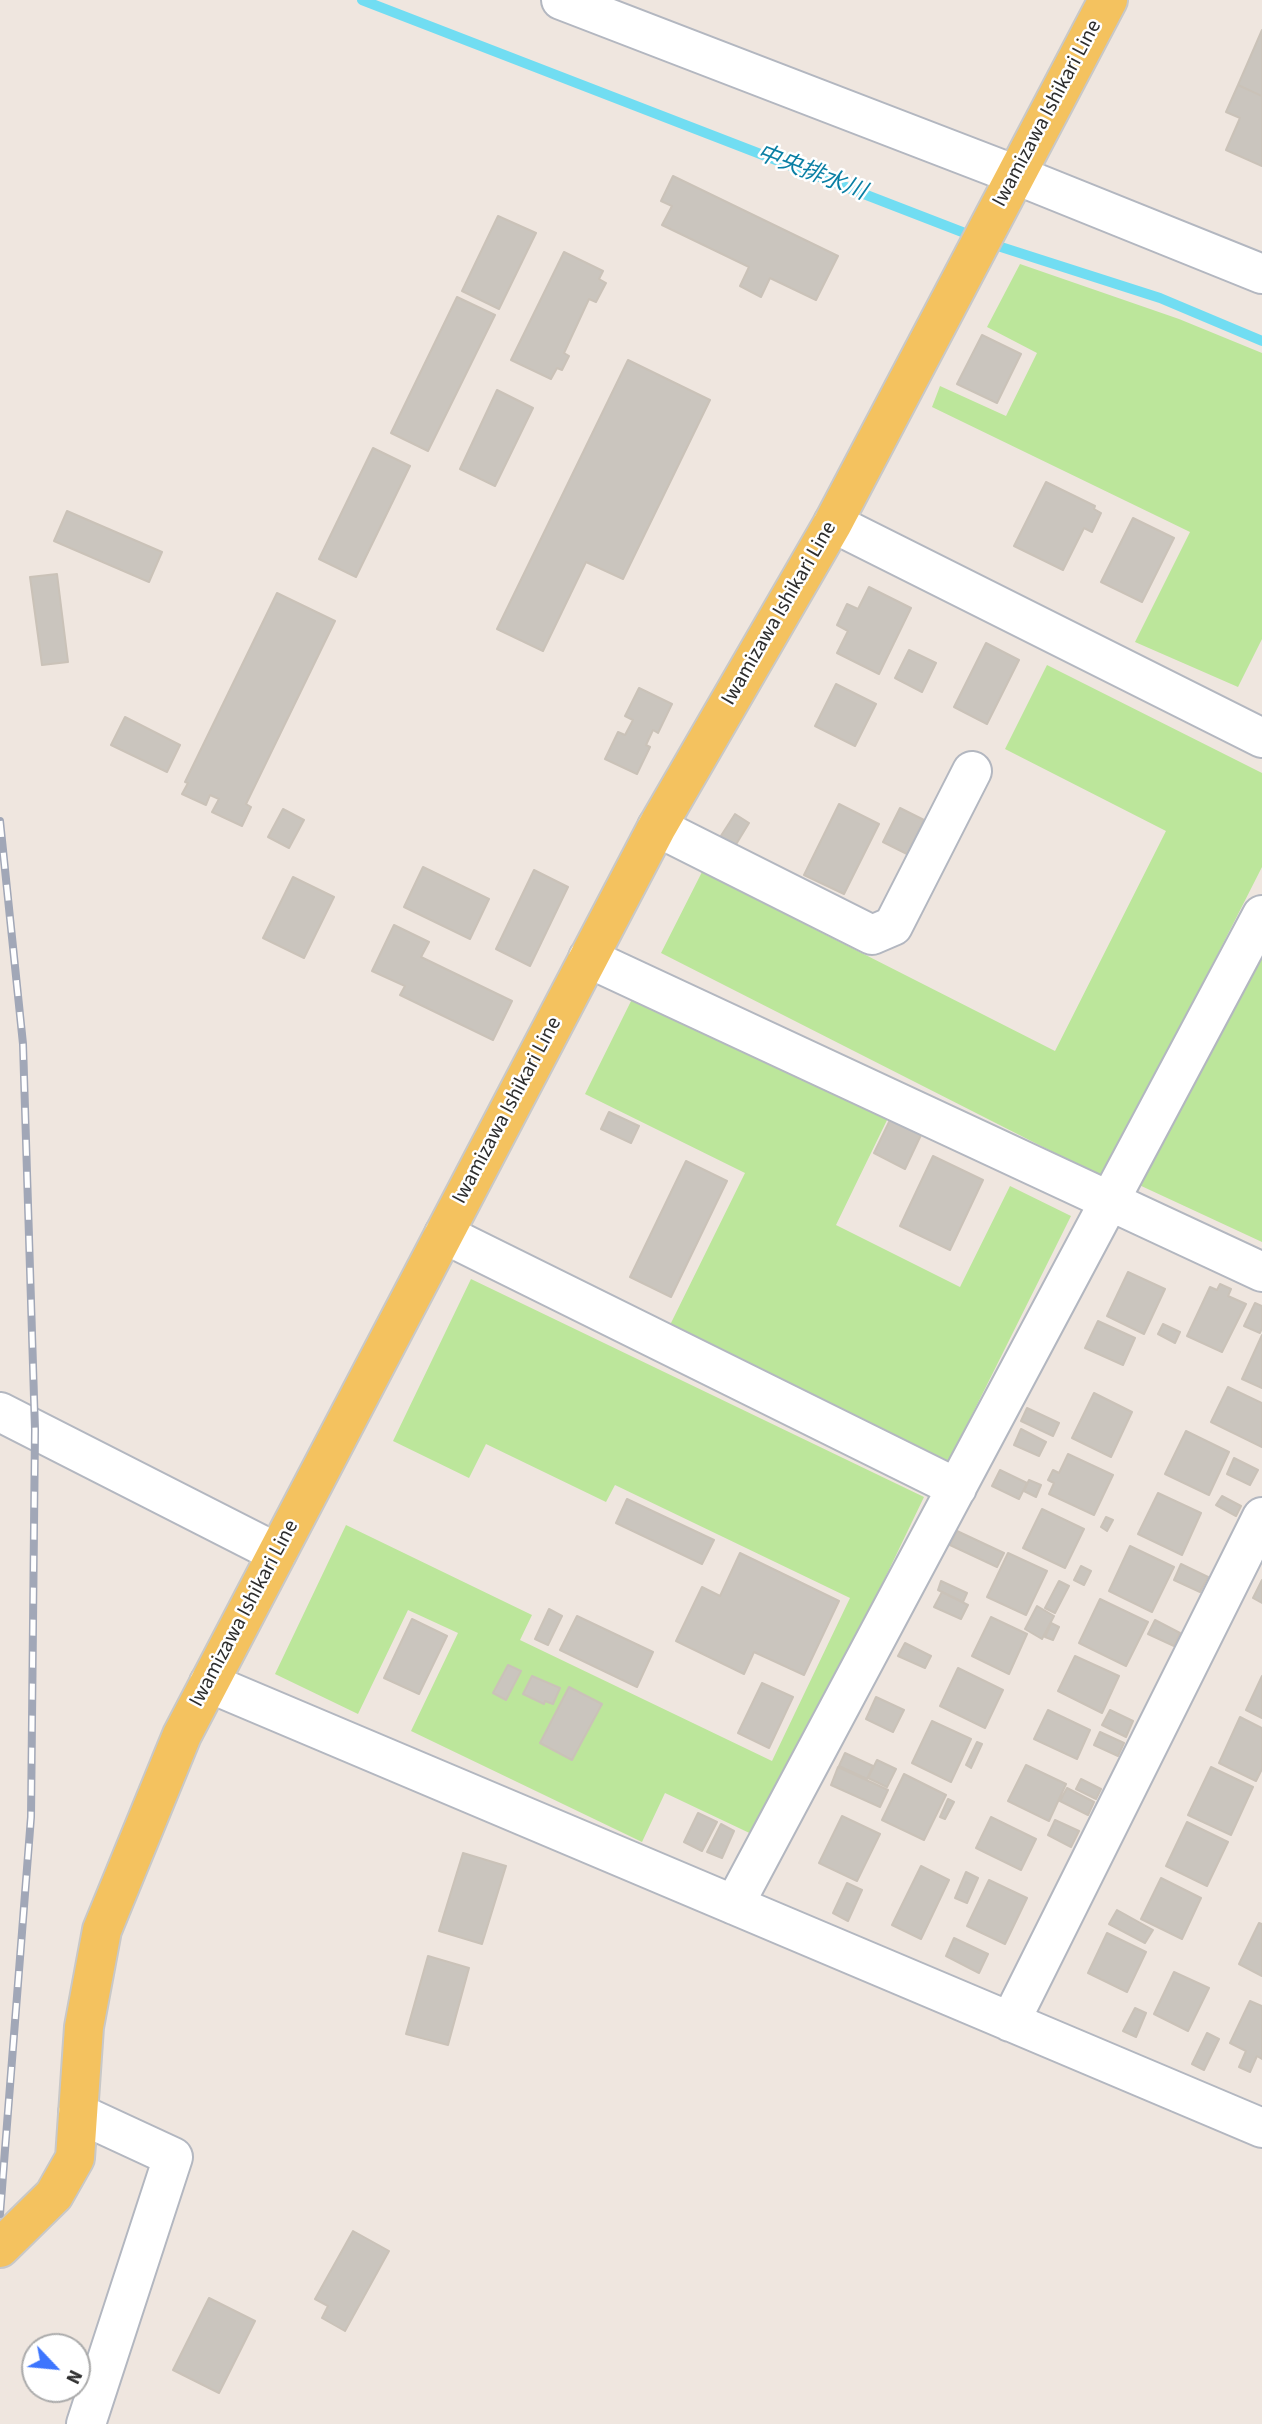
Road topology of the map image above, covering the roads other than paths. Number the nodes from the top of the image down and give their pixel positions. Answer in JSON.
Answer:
{"nodes":[{"id":1,"x":561,"y":0,"type":"edge"},
{"id":2,"x":1108,"y":0,"type":"edge"},
{"id":3,"x":1008,"y":190,"type":"junction"},
{"id":4,"x":1262,"y":274,"type":"edge"},
{"id":5,"x":833,"y":523,"type":"junction"},
{"id":6,"x":1262,"y":738,"type":"edge"},
{"id":7,"x":972,"y":771,"type":"dead end"},
{"id":8,"x":657,"y":827,"type":"junction"},
{"id":9,"x":1262,"y":915,"type":"edge"},
{"id":10,"x":588,"y":958,"type":"junction"},
{"id":11,"x":1109,"y":1201,"type":"junction"},
{"id":12,"x":443,"y":1234,"type":"junction"},
{"id":13,"x":1262,"y":1272,"type":"edge"},
{"id":14,"x":0,"y":1412,"type":"edge"},
{"id":15,"x":957,"y":1488,"type":"junction"},
{"id":16,"x":1262,"y":1517,"type":"edge"},
{"id":17,"x":277,"y":1553,"type":"junction"},
{"id":18,"x":209,"y":1683,"type":"junction"},
{"id":19,"x":734,"y":1905,"type":"junction"},
{"id":20,"x":1010,"y":2022,"type":"junction"},
{"id":21,"x":78,"y":2113,"type":"junction"},
{"id":22,"x":1262,"y":2127,"type":"edge"},
{"id":23,"x":0,"y":2248,"type":"edge"},
{"id":24,"x":86,"y":2424,"type":"edge"}],
"edges":[{"from":1,"to":3,"type":"street"},
{"from":2,"to":3,"type":"main road","name":"Iwamizawa Ishikari Line"},
{"from":3,"to":4,"type":"street"},
{"from":3,"to":5,"type":"main road","name":"Iwamizawa Ishikari Line"},
{"from":5,"to":6,"type":"street"},
{"from":5,"to":8,"type":"main road","name":"Iwamizawa Ishikari Line"},
{"from":7,"to":8,"type":"street"},
{"from":8,"to":10,"type":"main road","name":"Iwamizawa Ishikari Line"},
{"from":9,"to":11,"type":"street"},
{"from":10,"to":11,"type":"street"},
{"from":10,"to":12,"type":"main road","name":"Iwamizawa Ishikari Line"},
{"from":11,"to":13,"type":"street"},
{"from":11,"to":15,"type":"street"},
{"from":12,"to":15,"type":"street"},
{"from":12,"to":17,"type":"main road","name":"Iwamizawa Ishikari Line"},
{"from":14,"to":17,"type":"street"},
{"from":15,"to":19,"type":"street"},
{"from":16,"to":20,"type":"street"},
{"from":17,"to":18,"type":"main road","name":"Iwamizawa Ishikari Line"},
{"from":18,"to":19,"type":"street"},
{"from":18,"to":21,"type":"main road","name":"Iwamizawa Ishikari Line"},
{"from":19,"to":20,"type":"street"},
{"from":20,"to":22,"type":"street"},
{"from":21,"to":23,"type":"main road","name":"Iwamizawa Ishikari Line"},
{"from":21,"to":24,"type":"street"}]}
